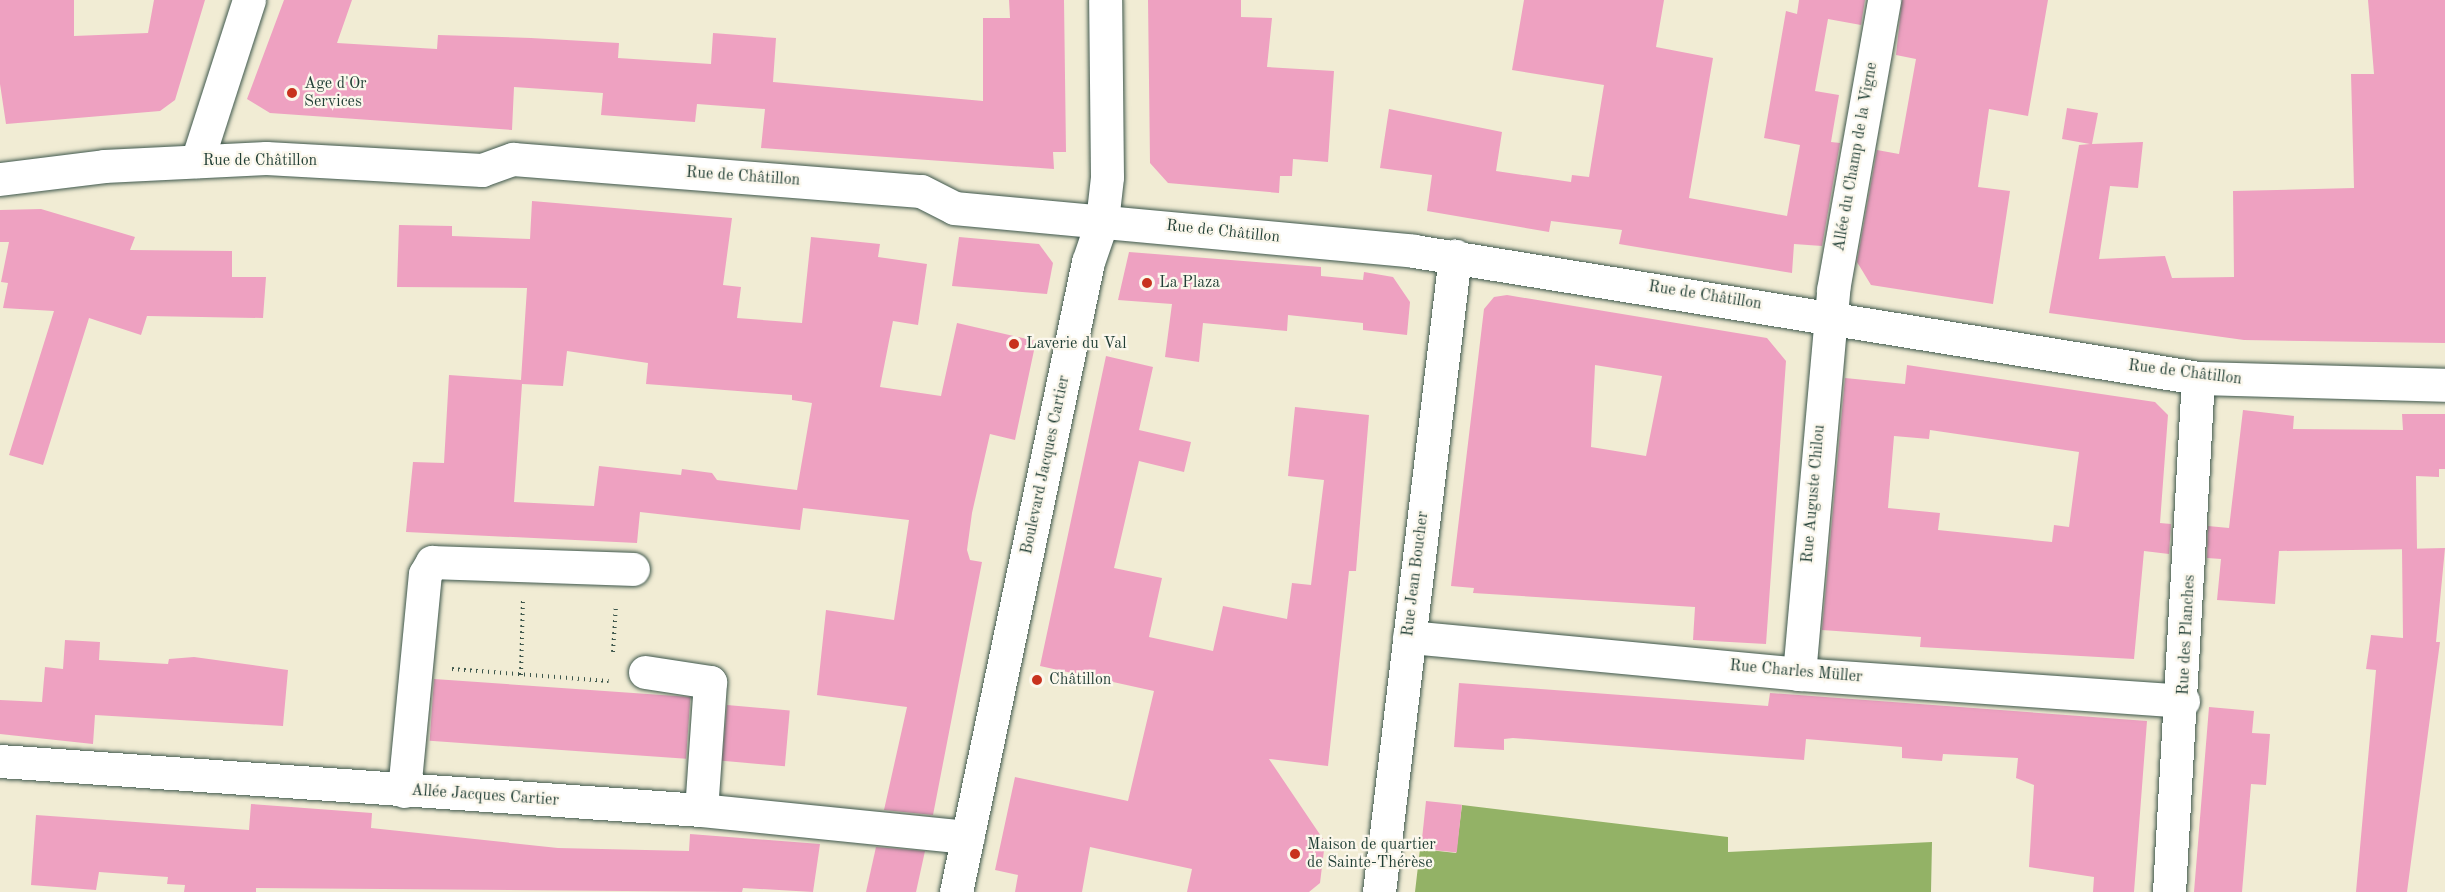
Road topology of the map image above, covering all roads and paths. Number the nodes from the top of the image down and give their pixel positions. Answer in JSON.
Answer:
{"nodes":[{"id":1,"x":249,"y":0,"type":"edge"},
{"id":2,"x":1105,"y":0,"type":"edge"},
{"id":3,"x":1884,"y":0,"type":"edge"},
{"id":4,"x":197,"y":160,"type":"junction"},
{"id":5,"x":0,"y":179,"type":"edge"},
{"id":6,"x":1102,"y":221,"type":"junction"},
{"id":7,"x":1455,"y":256,"type":"junction"},
{"id":8,"x":1830,"y":315,"type":"junction"},
{"id":9,"x":2198,"y":378,"type":"junction"},
{"id":10,"x":2445,"y":385,"type":"edge"},
{"id":11,"x":633,"y":569,"type":"dead end"},
{"id":12,"x":512,"y":597,"type":"dead end"},
{"id":13,"x":523,"y":598,"type":"junction"},
{"id":14,"x":535,"y":598,"type":"dead end"},
{"id":15,"x":605,"y":602,"type":"dead end"},
{"id":16,"x":1409,"y":637,"type":"junction"},
{"id":17,"x":449,"y":659,"type":"dead end"},
{"id":18,"x":613,"y":659,"type":"dead end"},
{"id":19,"x":612,"y":670,"type":"dead end"},
{"id":20,"x":645,"y":672,"type":"dead end"},
{"id":21,"x":1799,"y":674,"type":"junction"},
{"id":22,"x":521,"y":675,"type":"junction"},
{"id":23,"x":2183,"y":701,"type":"junction"},
{"id":24,"x":0,"y":761,"type":"edge"},
{"id":25,"x":405,"y":791,"type":"junction"},
{"id":26,"x":701,"y":810,"type":"junction"},
{"id":27,"x":969,"y":837,"type":"junction"},
{"id":28,"x":956,"y":892,"type":"edge"},
{"id":29,"x":1379,"y":892,"type":"edge"},
{"id":30,"x":2169,"y":892,"type":"edge"}],
"edges":[{"from":1,"to":4,"type":"street"},
{"from":2,"to":6,"type":"street","name":"Boulevard Jacques Cartier"},
{"from":3,"to":8,"type":"street","name":"Allée du Champ de la Vigne"},
{"from":4,"to":5,"type":"street","name":"Rue de Châtillon"},
{"from":4,"to":6,"type":"street","name":"Rue de Châtillon"},
{"from":6,"to":7,"type":"street","name":"Rue de Châtillon"},
{"from":6,"to":27,"type":"street","name":"Boulevard Jacques Cartier"},
{"from":7,"to":8,"type":"street","name":"Rue de Châtillon"},
{"from":7,"to":16,"type":"street","name":"Rue Jean Boucher"},
{"from":8,"to":9,"type":"street","name":"Rue de Châtillon"},
{"from":8,"to":21,"type":"street","name":"Rue Auguste Chilou"},
{"from":9,"to":10,"type":"street","name":"Rue de Châtillon"},
{"from":9,"to":23,"type":"street","name":"Rue des Planches"},
{"from":11,"to":25,"type":"street"},
{"from":12,"to":13,"type":"path"},
{"from":13,"to":14,"type":"path"},
{"from":13,"to":22,"type":"path"},
{"from":15,"to":18,"type":"path"},
{"from":16,"to":21,"type":"street","name":"Rue Charles Müller"},
{"from":16,"to":29,"type":"street","name":"Rue Jean Boucher"},
{"from":17,"to":22,"type":"path"},
{"from":19,"to":22,"type":"path"},
{"from":20,"to":26,"type":"street"},
{"from":21,"to":23,"type":"street","name":"Rue Charles Müller"},
{"from":23,"to":30,"type":"street","name":"Rue des Planches"},
{"from":24,"to":25,"type":"street","name":"Allée Jacques Cartier"},
{"from":25,"to":26,"type":"street","name":"Allée Jacques Cartier"},
{"from":26,"to":27,"type":"street","name":"Allée Jacques Cartier"},
{"from":27,"to":28,"type":"street","name":"Boulevard Jacques Cartier"}]}
